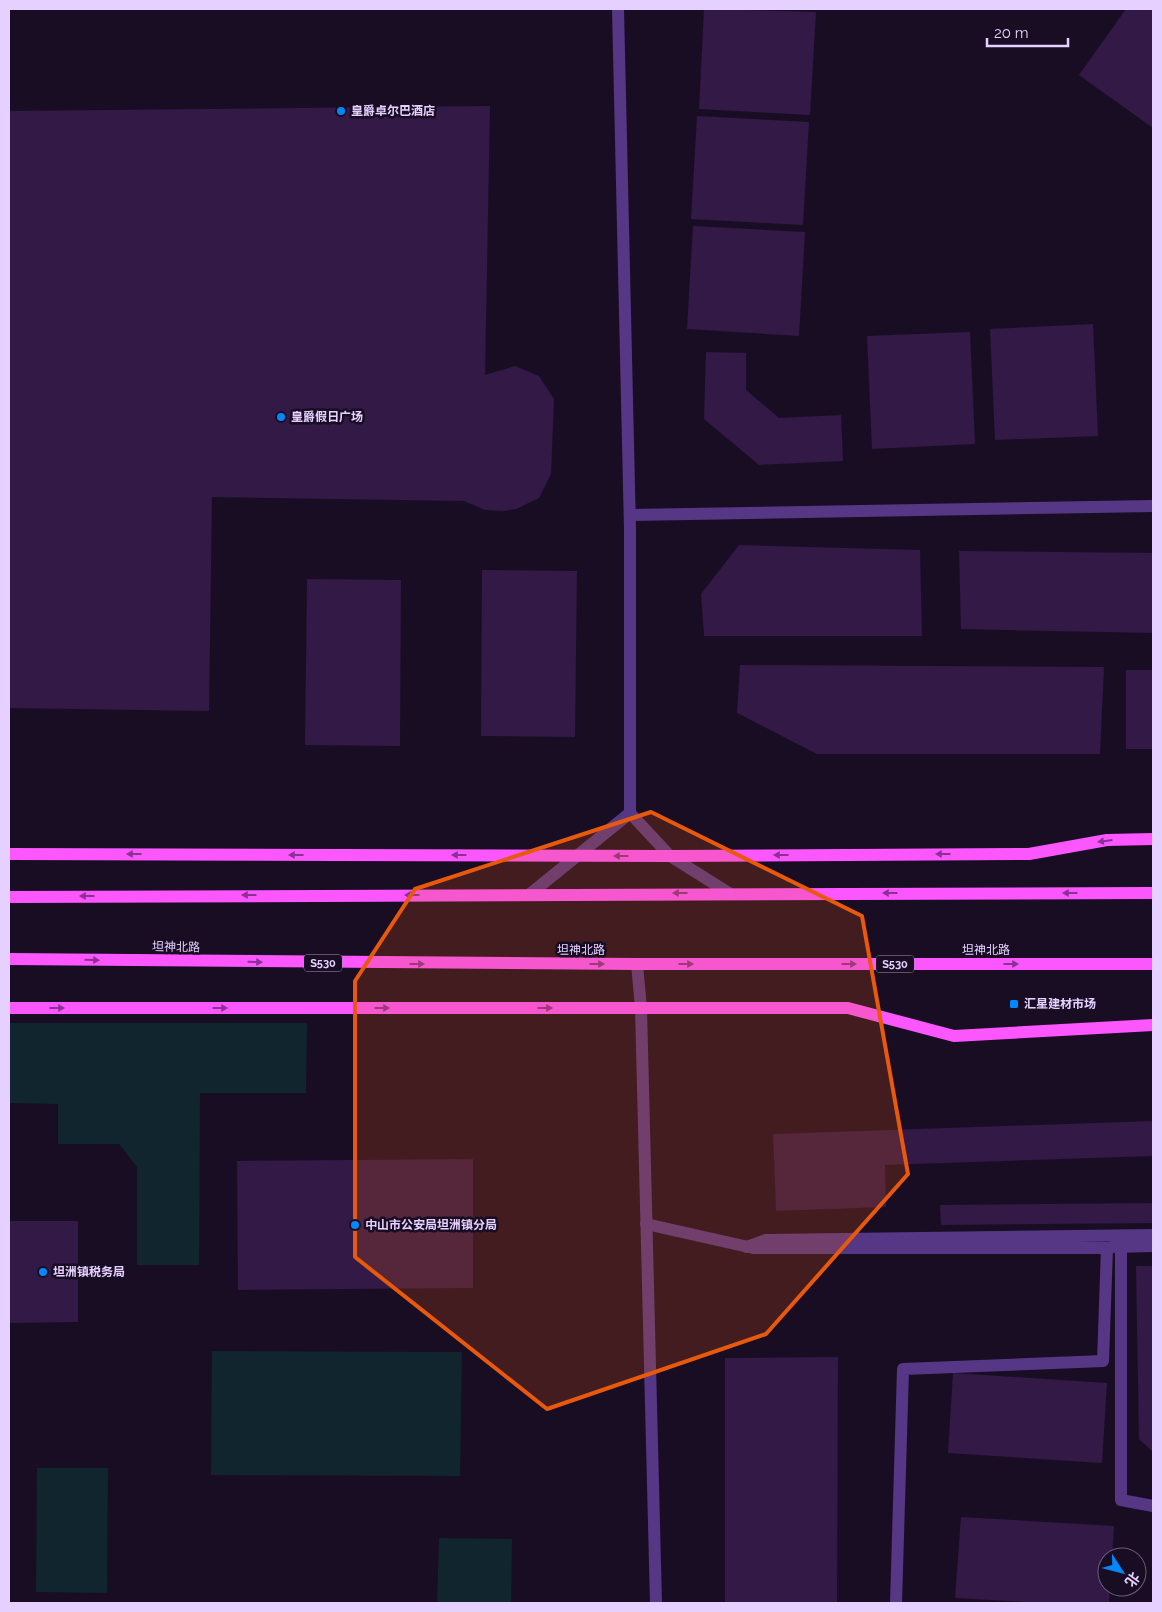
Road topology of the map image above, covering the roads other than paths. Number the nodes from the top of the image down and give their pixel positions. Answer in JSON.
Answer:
{"nodes":[{"id":1,"x":618,"y":9,"type":"edge"},
{"id":2,"x":1153,"y":506,"type":"edge"},
{"id":3,"x":630,"y":515,"type":"junction"},
{"id":4,"x":630,"y":812,"type":"junction"},
{"id":5,"x":1153,"y":839,"type":"edge"},
{"id":6,"x":9,"y":854,"type":"edge"},
{"id":7,"x":579,"y":856,"type":"junction"},
{"id":8,"x":670,"y":856,"type":"junction"},
{"id":9,"x":729,"y":893,"type":"junction"},
{"id":10,"x":1153,"y":893,"type":"edge"},
{"id":11,"x":530,"y":894,"type":"junction"},
{"id":12,"x":9,"y":897,"type":"edge"},
{"id":13,"x":9,"y":959,"type":"edge"},
{"id":14,"x":637,"y":964,"type":"junction"},
{"id":15,"x":1153,"y":964,"type":"edge"},
{"id":16,"x":9,"y":1008,"type":"edge"},
{"id":17,"x":641,"y":1008,"type":"junction"},
{"id":18,"x":1153,"y":1025,"type":"edge"},
{"id":19,"x":646,"y":1224,"type":"junction"},
{"id":20,"x":1153,"y":1235,"type":"edge"},
{"id":21,"x":1153,"y":1246,"type":"edge"},
{"id":22,"x":746,"y":1247,"type":"junction"},
{"id":23,"x":1121,"y":1247,"type":"junction"},
{"id":24,"x":1107,"y":1248,"type":"junction"},
{"id":25,"x":1153,"y":1506,"type":"edge"},
{"id":26,"x":656,"y":1603,"type":"edge"},
{"id":27,"x":896,"y":1603,"type":"edge"}],
"edges":[{"from":1,"to":3,"type":"street"},
{"from":2,"to":3,"type":"street"},
{"from":3,"to":4,"type":"street"},
{"from":4,"to":7,"type":"street"},
{"from":4,"to":8,"type":"street"},
{"from":5,"to":8,"type":"main road","one_way":true},
{"from":7,"to":6,"type":"main road","one_way":true},
{"from":8,"to":7,"type":"main road","one_way":true},
{"from":7,"to":11,"type":"street"},
{"from":8,"to":9,"type":"street"},
{"from":10,"to":9,"type":"main road","one_way":true},
{"from":9,"to":11,"type":"main road","one_way":true},
{"from":11,"to":12,"type":"main road","one_way":true},
{"from":13,"to":14,"type":"main road","name":"坦神北路","number":"S530","one_way":true},
{"from":14,"to":15,"type":"main road","name":"坦神北路","number":"S530","one_way":true},
{"from":14,"to":17,"type":"street"},
{"from":16,"to":17,"type":"main road","one_way":true},
{"from":17,"to":18,"type":"main road"},
{"from":17,"to":19,"type":"street"},
{"from":19,"to":22,"type":"street"},
{"from":19,"to":26,"type":"street"},
{"from":20,"to":22,"type":"street"},
{"from":21,"to":23,"type":"street"},
{"from":22,"to":24,"type":"street"},
{"from":23,"to":24,"type":"street"},
{"from":23,"to":25,"type":"street"},
{"from":24,"to":27,"type":"street"}]}
